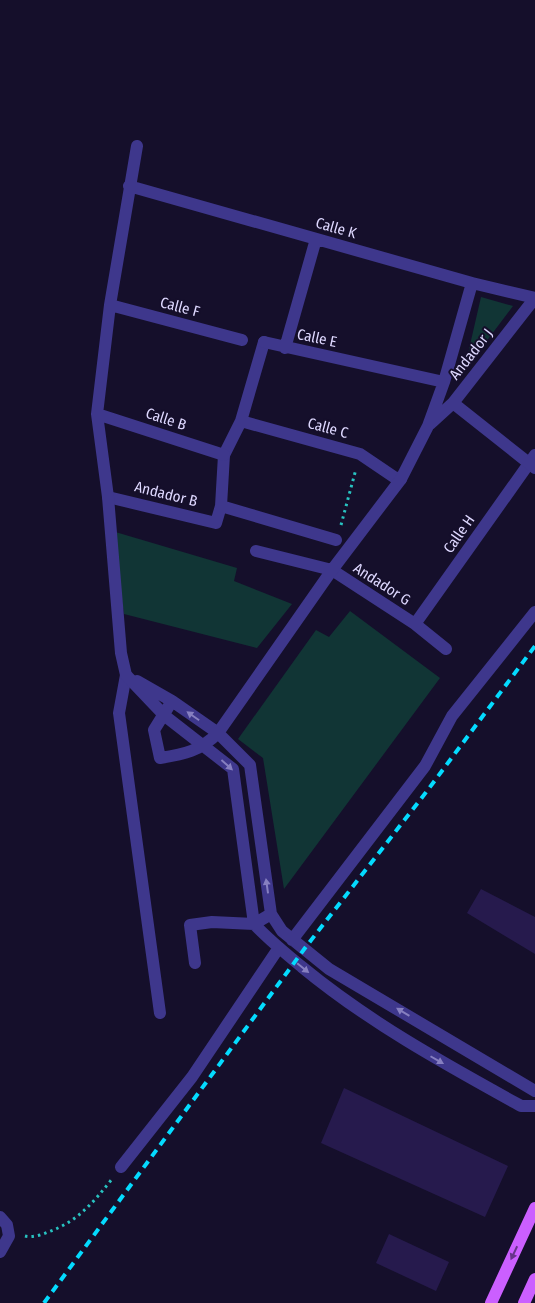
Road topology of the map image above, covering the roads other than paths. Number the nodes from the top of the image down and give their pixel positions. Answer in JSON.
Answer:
{"nodes":[{"id":1,"x":136,"y":146,"type":"dead end"},
{"id":2,"x":129,"y":186,"type":"junction"},
{"id":3,"x":316,"y":239,"type":"junction"},
{"id":4,"x":472,"y":283,"type":"junction"},
{"id":5,"x":535,"y":298,"type":"edge"},
{"id":6,"x":110,"y":306,"type":"junction"},
{"id":7,"x":242,"y":340,"type":"dead end"},
{"id":8,"x":285,"y":348,"type":"junction"},
{"id":9,"x":444,"y":382,"type":"junction"},
{"id":10,"x":453,"y":403,"type":"junction"},
{"id":11,"x":98,"y":414,"type":"junction"},
{"id":12,"x":240,"y":421,"type":"junction"},
{"id":13,"x":428,"y":426,"type":"junction"},
{"id":14,"x":224,"y":455,"type":"junction"},
{"id":15,"x":533,"y":462,"type":"edge"},
{"id":16,"x":401,"y":479,"type":"junction"},
{"id":17,"x":108,"y":497,"type":"junction"},
{"id":18,"x":221,"y":506,"type":"junction"},
{"id":19,"x":336,"y":540,"type":"road end"},
{"id":20,"x":256,"y":550,"type":"dead end"},
{"id":21,"x":332,"y":570,"type":"junction"},
{"id":22,"x":535,"y":612,"type":"edge"},
{"id":23,"x":415,"y":624,"type":"junction"},
{"id":24,"x":446,"y":649,"type":"dead end"},
{"id":25,"x":126,"y":675,"type":"junction"},
{"id":26,"x":172,"y":701,"type":"junction"},
{"id":27,"x":164,"y":716,"type":"junction"},
{"id":28,"x":218,"y":733,"type":"junction"},
{"id":29,"x":205,"y":746,"type":"junction"},
{"id":30,"x":271,"y":914,"type":"junction"},
{"id":31,"x":254,"y":924,"type":"junction"},
{"id":32,"x":292,"y":940,"type":"junction"},
{"id":33,"x":278,"y":949,"type":"junction"},
{"id":34,"x":195,"y":963,"type":"dead end"},
{"id":35,"x":160,"y":1013,"type":"dead end"},
{"id":36,"x":535,"y":1091,"type":"edge"},
{"id":37,"x":535,"y":1106,"type":"edge"},
{"id":38,"x":121,"y":1167,"type":"road end"},
{"id":39,"x":535,"y":1208,"type":"edge"},
{"id":40,"x":0,"y":1217,"type":"edge"},
{"id":41,"x":0,"y":1252,"type":"edge"},
{"id":42,"x":535,"y":1279,"type":"edge"},
{"id":43,"x":491,"y":1303,"type":"edge"},
{"id":44,"x":524,"y":1303,"type":"edge"}],
"edges":[{"from":1,"to":2,"type":"street"},
{"from":2,"to":3,"type":"street","name":"Calle K"},
{"from":2,"to":6,"type":"street"},
{"from":3,"to":4,"type":"street","name":"Calle K"},
{"from":3,"to":8,"type":"street"},
{"from":4,"to":5,"type":"street","name":"Calle K"},
{"from":4,"to":9,"type":"street"},
{"from":5,"to":10,"type":"street","name":"Andador J"},
{"from":6,"to":7,"type":"street","name":"Calle F"},
{"from":6,"to":11,"type":"street"},
{"from":8,"to":9,"type":"street","name":"Calle E"},
{"from":8,"to":12,"type":"street","name":"Calle E"},
{"from":9,"to":13,"type":"street"},
{"from":10,"to":13,"type":"street","name":"Andador J"},
{"from":10,"to":15,"type":"street"},
{"from":11,"to":14,"type":"street","name":"Calle B"},
{"from":11,"to":17,"type":"street"},
{"from":12,"to":14,"type":"street","name":"Calle E"},
{"from":12,"to":16,"type":"street","name":"Calle C"},
{"from":13,"to":16,"type":"street"},
{"from":14,"to":18,"type":"street"},
{"from":15,"to":23,"type":"street","name":"Calle H"},
{"from":16,"to":21,"type":"street"},
{"from":17,"to":18,"type":"street","name":"Andador B"},
{"from":17,"to":25,"type":"street"},
{"from":18,"to":19,"type":"street"},
{"from":20,"to":21,"type":"street","name":"Andador G"},
{"from":21,"to":23,"type":"street","name":"Andador G"},
{"from":21,"to":28,"type":"street"},
{"from":22,"to":32,"type":"street"},
{"from":23,"to":24,"type":"street","name":"Andador G"},
{"from":25,"to":26,"type":"street"},
{"from":25,"to":27,"type":"street"},
{"from":25,"to":35,"type":"street"},
{"from":26,"to":27,"type":"street"},
{"from":28,"to":26,"type":"street","one_way":true},
{"from":27,"to":29,"type":"street"},
{"from":27,"to":29,"type":"street"},
{"from":28,"to":29,"type":"street"},
{"from":30,"to":28,"type":"street","one_way":true},
{"from":29,"to":31,"type":"street","one_way":true},
{"from":30,"to":31,"type":"street"},
{"from":30,"to":32,"type":"street"},
{"from":31,"to":33,"type":"street"},
{"from":31,"to":34,"type":"street"},
{"from":36,"to":32,"type":"street","one_way":true},
{"from":33,"to":37,"type":"street","one_way":true},
{"from":33,"to":38,"type":"street"},
{"from":39,"to":43,"type":"main road","one_way":true},
{"from":40,"to":41,"type":"street"},
{"from":42,"to":44,"type":"main road"}]}
